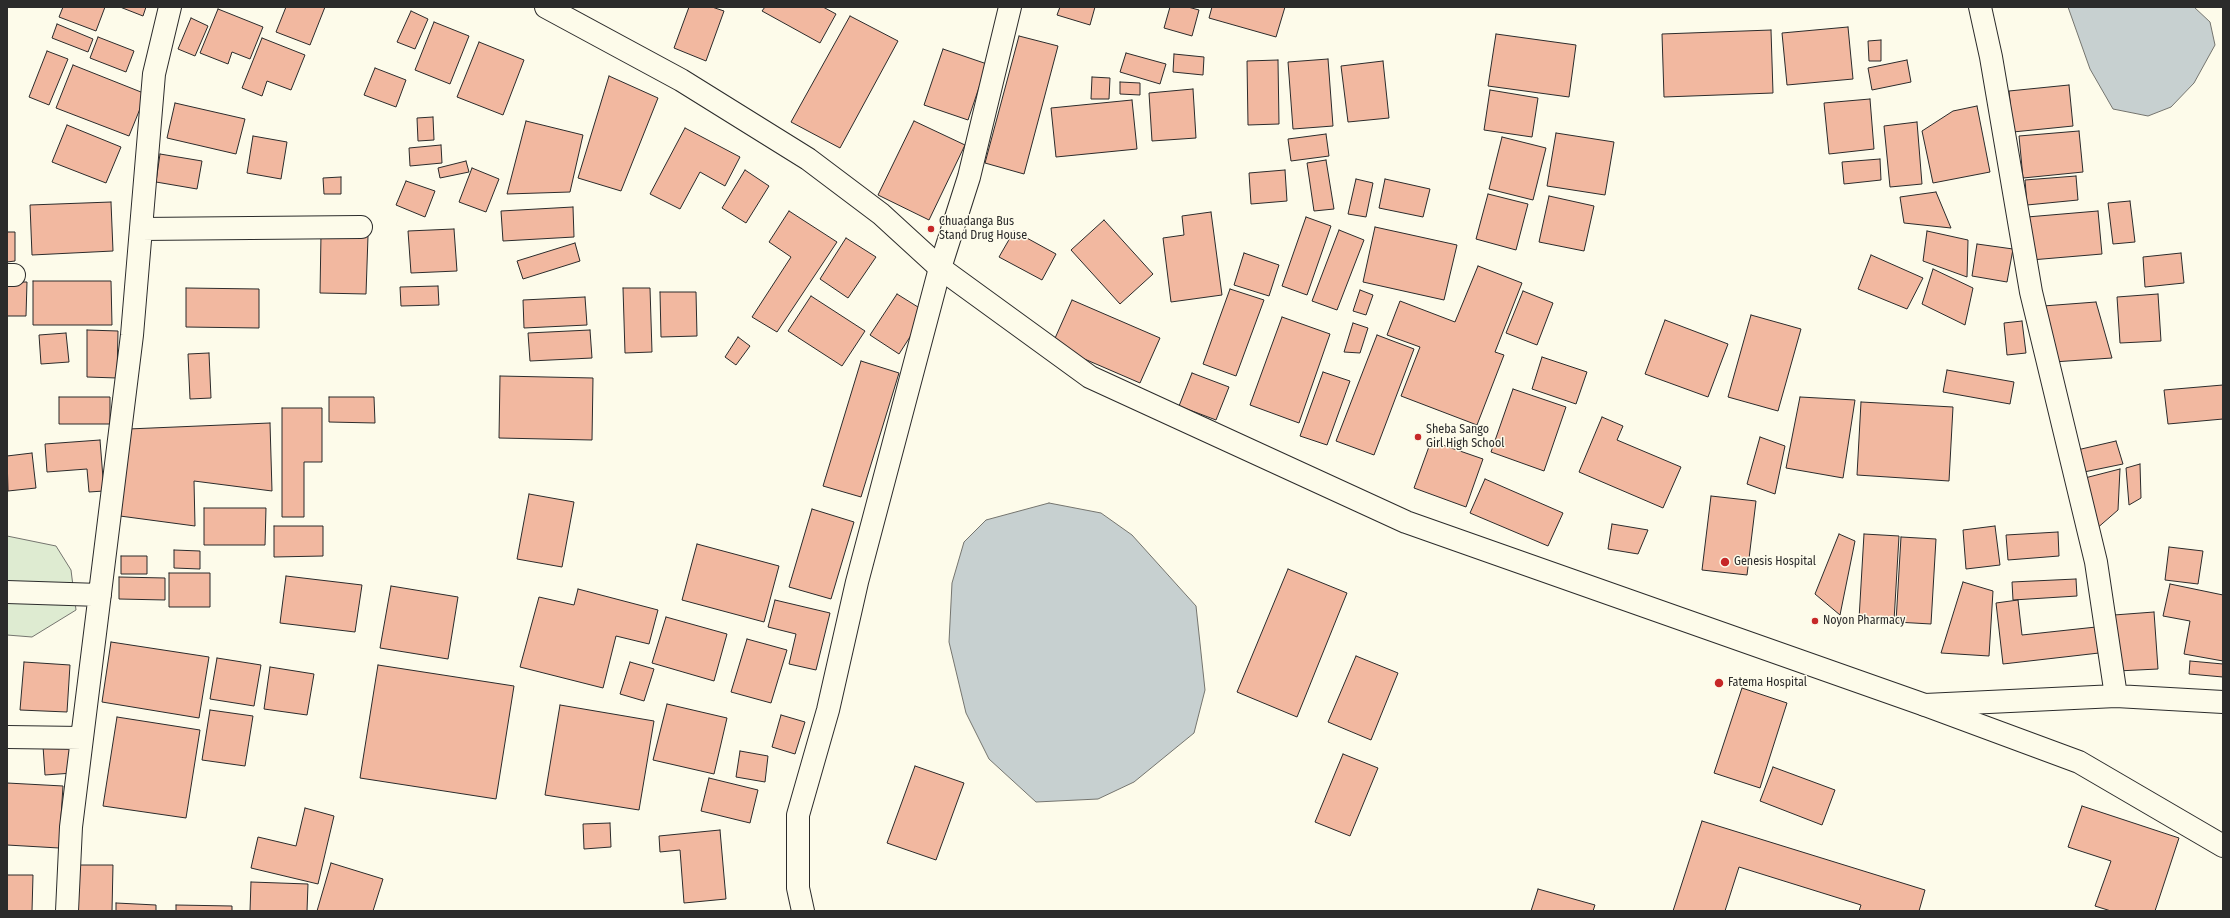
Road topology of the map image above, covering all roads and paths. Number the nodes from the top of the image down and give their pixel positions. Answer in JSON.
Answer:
{"nodes":[{"id":1,"x":170,"y":7,"type":"edge"},
{"id":2,"x":546,"y":7,"type":"edge"},
{"id":3,"x":1010,"y":7,"type":"edge"},
{"id":4,"x":1980,"y":7,"type":"edge"},
{"id":5,"x":361,"y":227,"type":"dead end"},
{"id":6,"x":141,"y":229,"type":"junction"},
{"id":7,"x":940,"y":268,"type":"junction"},
{"id":8,"x":7,"y":592,"type":"edge"},
{"id":9,"x":100,"y":595,"type":"junction"},
{"id":10,"x":2116,"y":696,"type":"junction"},
{"id":11,"x":2223,"y":702,"type":"edge"},
{"id":12,"x":1925,"y":705,"type":"junction"},
{"id":13,"x":7,"y":737,"type":"edge"},
{"id":14,"x":82,"y":738,"type":"junction"},
{"id":15,"x":2223,"y":846,"type":"edge"},
{"id":16,"x":67,"y":911,"type":"edge"},
{"id":17,"x":803,"y":911,"type":"edge"}],
"edges":[{"from":1,"to":6,"type":"main road"},
{"from":2,"to":7,"type":"main road"},
{"from":3,"to":7,"type":"main road"},
{"from":4,"to":10,"type":"main road"},
{"from":5,"to":6,"type":"main road"},
{"from":6,"to":9,"type":"main road"},
{"from":7,"to":12,"type":"main road"},
{"from":7,"to":17,"type":"main road"},
{"from":8,"to":9,"type":"main road"},
{"from":9,"to":14,"type":"main road"},
{"from":10,"to":11,"type":"main road"},
{"from":10,"to":12,"type":"main road"},
{"from":12,"to":15,"type":"main road"},
{"from":13,"to":14,"type":"main road"},
{"from":14,"to":16,"type":"main road"}]}
